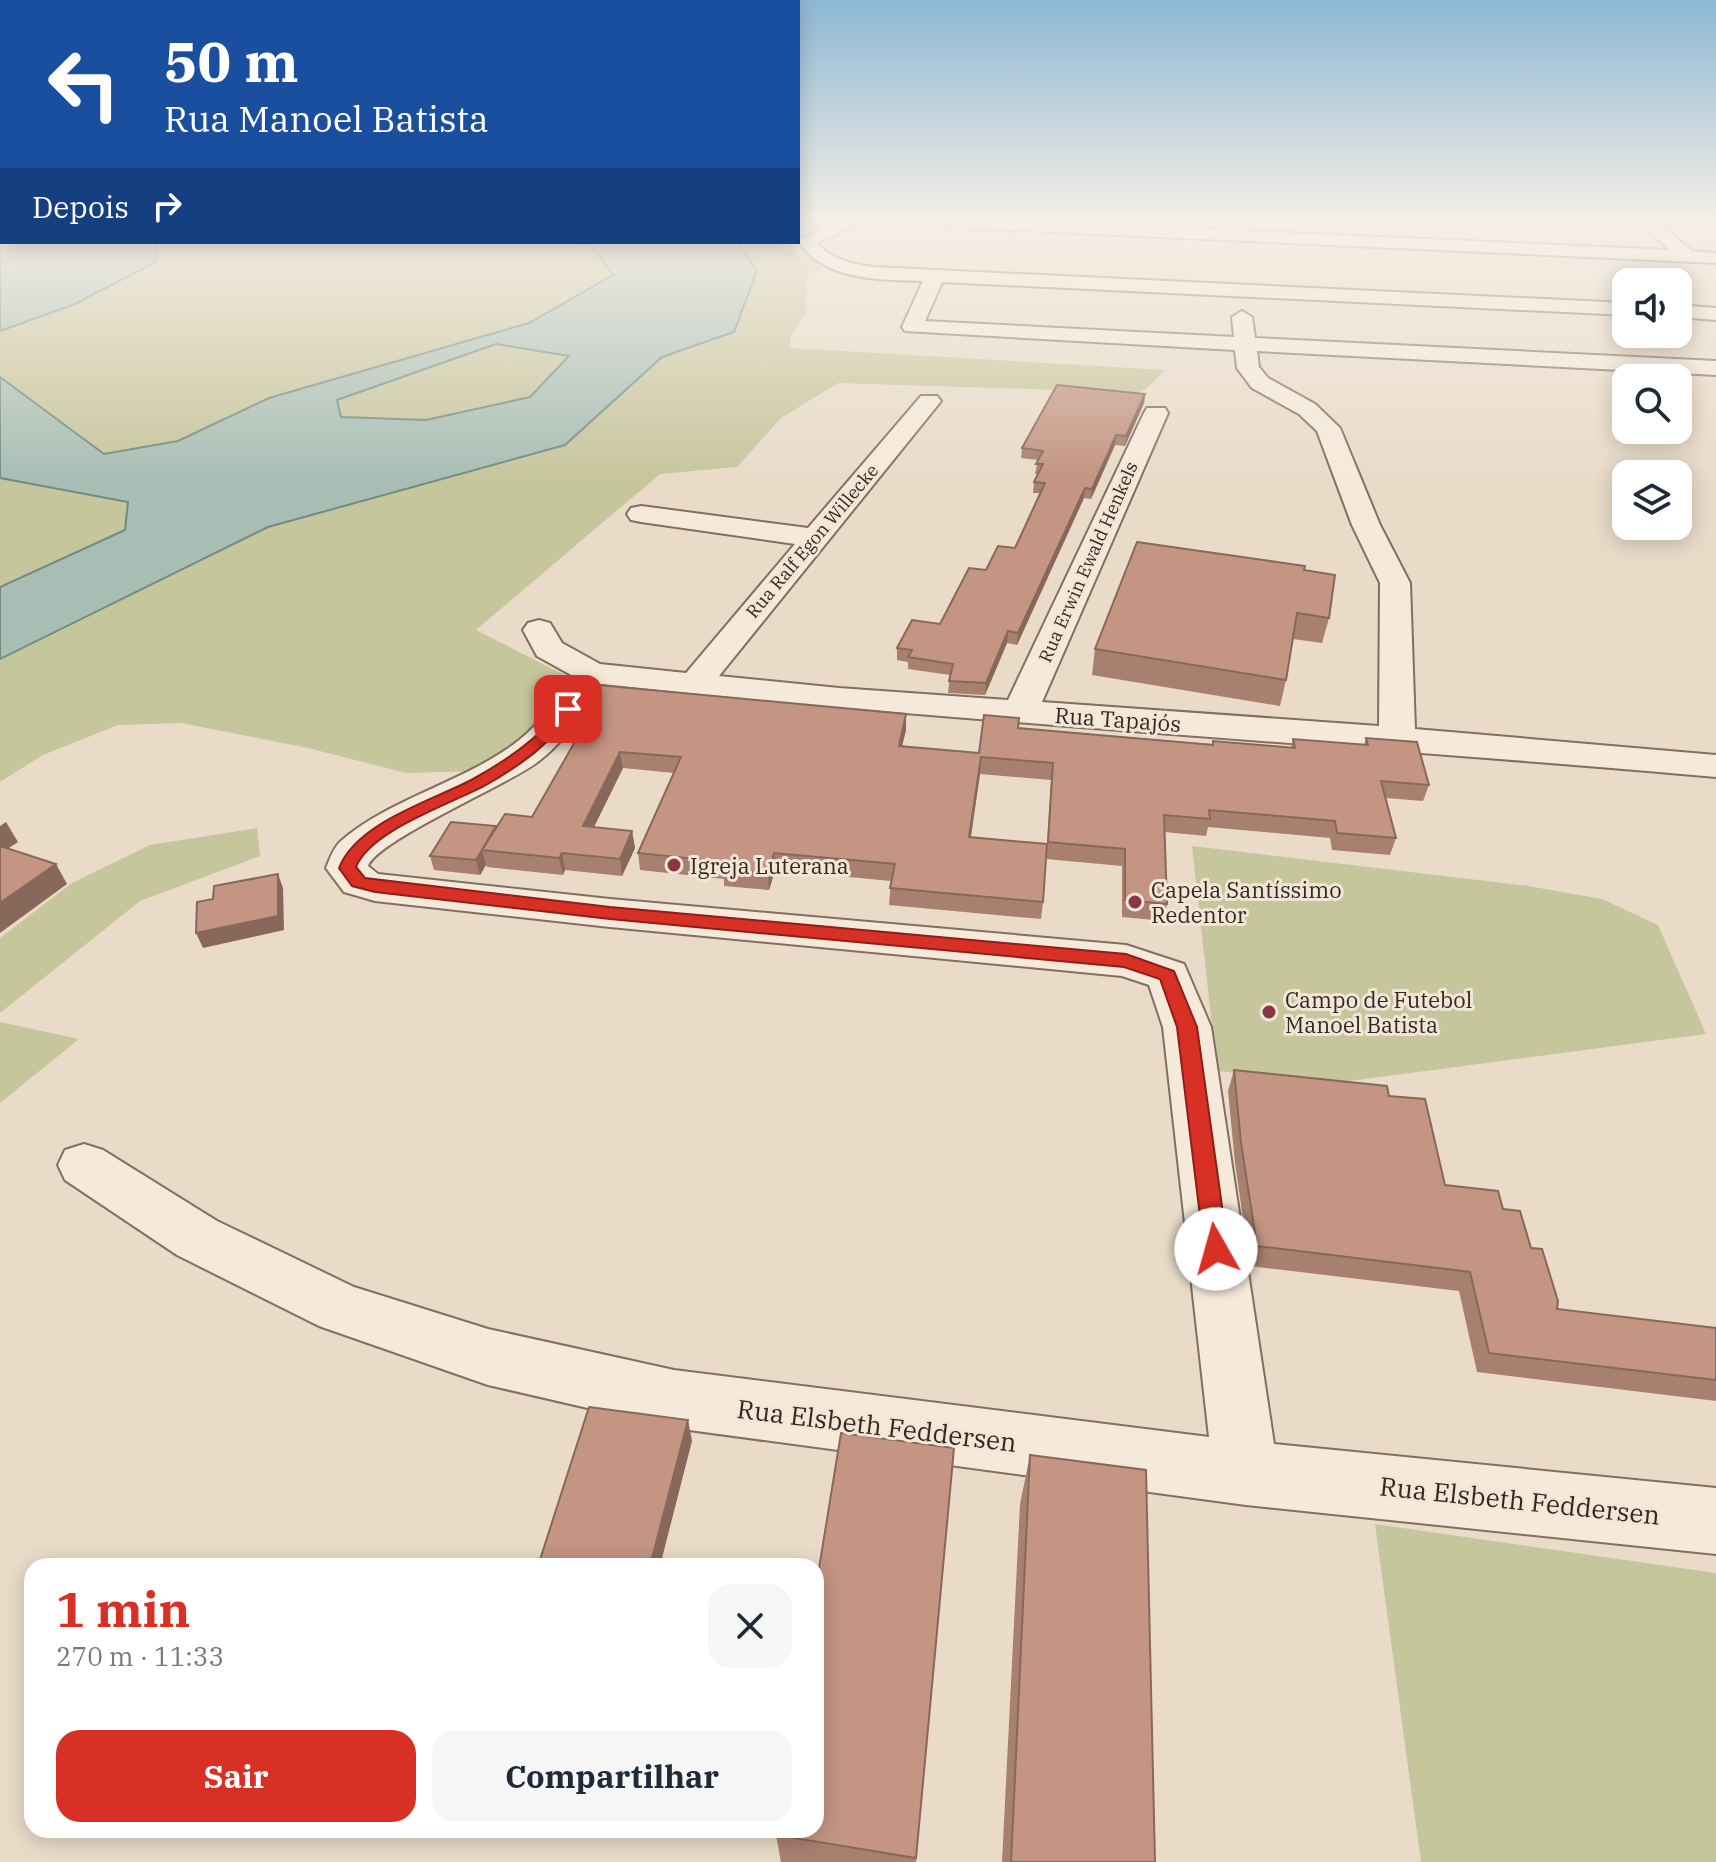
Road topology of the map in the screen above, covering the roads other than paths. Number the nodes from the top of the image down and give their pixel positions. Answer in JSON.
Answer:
{"nodes":[{"id":1,"x":922,"y":305,"type":"edge"},
{"id":2,"x":1241,"y":305,"type":"edge"},
{"id":3,"x":1542,"y":305,"type":"edge"},
{"id":4,"x":1612,"y":308,"type":"edge"},
{"id":5,"x":1692,"y":312,"type":"edge"},
{"id":6,"x":1716,"y":314,"type":"edge"},
{"id":7,"x":1245,"y":344,"type":"junction"},
{"id":8,"x":1716,"y":368,"type":"edge"},
{"id":9,"x":929,"y":401,"type":"dead end"},
{"id":10,"x":1156,"y":413,"type":"dead end"},
{"id":11,"x":641,"y":514,"type":"dead end"},
{"id":12,"x":815,"y":538,"type":"junction"},
{"id":13,"x":539,"y":630,"type":"dead end"},
{"id":14,"x":592,"y":673,"type":"junction"},
{"id":15,"x":696,"y":682,"type":"junction"},
{"id":16,"x":1020,"y":712,"type":"junction"},
{"id":17,"x":1397,"y":738,"type":"junction"},
{"id":18,"x":1716,"y":766,"type":"edge"},
{"id":19,"x":84,"y":1165,"type":"dead end"},
{"id":20,"x":1246,"y":1473,"type":"junction"},
{"id":21,"x":1716,"y":1521,"type":"edge"}],
"edges":[{"from":1,"to":7,"type":"street"},
{"from":2,"to":7,"type":"street"},
{"from":3,"to":4,"type":"street"},
{"from":5,"to":6,"type":"street"},
{"from":7,"to":8,"type":"street"},
{"from":7,"to":17,"type":"street"},
{"from":9,"to":12,"type":"street","name":"Rua Ralf Egon Willecke"},
{"from":10,"to":16,"type":"street","name":"Rua Erwin Ewald Henkels"},
{"from":11,"to":12,"type":"street"},
{"from":12,"to":15,"type":"street","name":"Rua Ralf Egon Willecke"},
{"from":13,"to":14,"type":"street","name":"Rua Tapajós"},
{"from":14,"to":15,"type":"street","name":"Rua Tapajós"},
{"from":14,"to":20,"type":"street"},
{"from":15,"to":16,"type":"street","name":"Rua Tapajós"},
{"from":16,"to":17,"type":"street","name":"Rua Tapajós"},
{"from":17,"to":18,"type":"street","name":"Rua Tapajós"},
{"from":19,"to":20,"type":"street","name":"Rua Elsbeth Feddersen"},
{"from":20,"to":21,"type":"street","name":"Rua Elsbeth Feddersen"}]}
